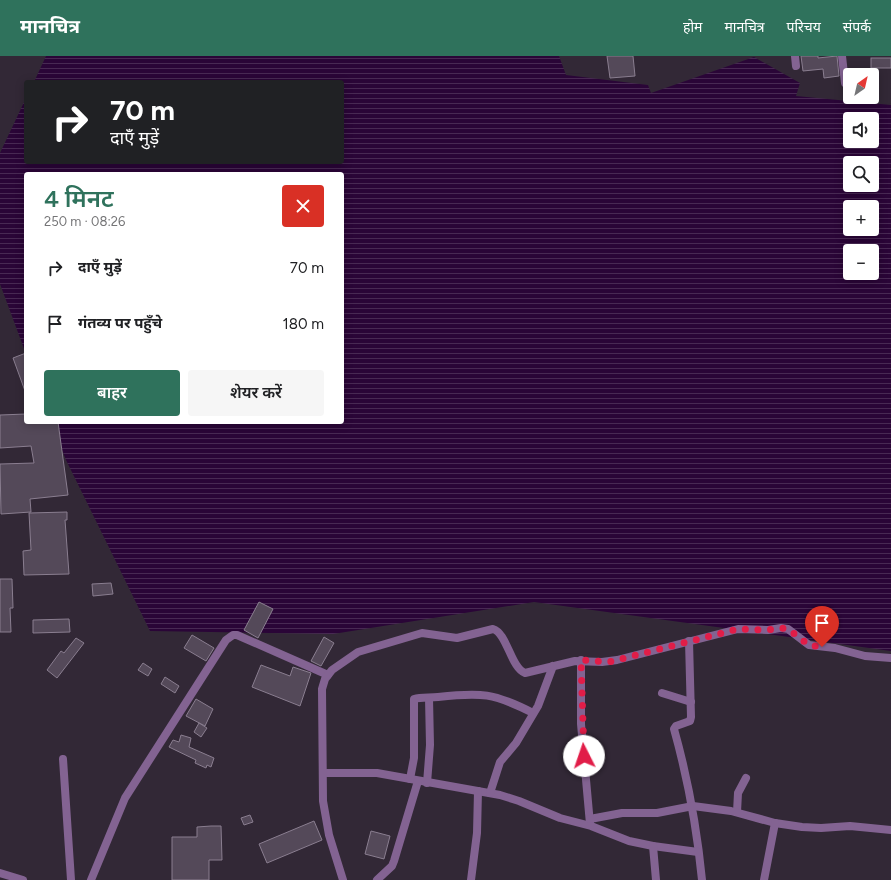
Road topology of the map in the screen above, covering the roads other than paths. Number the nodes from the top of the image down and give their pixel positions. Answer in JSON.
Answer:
{"nodes":[{"id":1,"x":795,"y":56,"type":"edge"},
{"id":2,"x":842,"y":56,"type":"edge"},
{"id":3,"x":796,"y":66,"type":"dead end"},
{"id":4,"x":843,"y":68,"type":"edge"},
{"id":5,"x":689,"y":641,"type":"junction"},
{"id":6,"x":891,"y":658,"type":"edge"},
{"id":7,"x":581,"y":660,"type":"junction"},
{"id":8,"x":553,"y":666,"type":"junction"},
{"id":9,"x":328,"y":675,"type":"junction"},
{"id":10,"x":662,"y":693,"type":"dead end"},
{"id":11,"x":429,"y":698,"type":"junction"},
{"id":12,"x":691,"y":702,"type":"junction"},
{"id":13,"x":533,"y":713,"type":"junction"},
{"id":14,"x":63,"y":759,"type":"dead end"},
{"id":15,"x":323,"y":773,"type":"junction"},
{"id":16,"x":746,"y":778,"type":"dead end"},
{"id":17,"x":414,"y":780,"type":"junction"},
{"id":18,"x":427,"y":783,"type":"junction"},
{"id":19,"x":478,"y":791,"type":"junction"},
{"id":20,"x":490,"y":794,"type":"junction"},
{"id":21,"x":693,"y":806,"type":"junction"},
{"id":22,"x":737,"y":812,"type":"junction"},
{"id":23,"x":590,"y":823,"type":"junction"},
{"id":24,"x":775,"y":823,"type":"junction"},
{"id":25,"x":891,"y":830,"type":"edge"},
{"id":26,"x":653,"y":846,"type":"junction"},
{"id":27,"x":698,"y":852,"type":"junction"},
{"id":28,"x":0,"y":872,"type":"edge"},
{"id":29,"x":22,"y":880,"type":"edge"},
{"id":30,"x":71,"y":880,"type":"edge"},
{"id":31,"x":92,"y":880,"type":"edge"},
{"id":32,"x":343,"y":880,"type":"edge"},
{"id":33,"x":377,"y":880,"type":"edge"},
{"id":34,"x":471,"y":880,"type":"edge"},
{"id":35,"x":656,"y":880,"type":"edge"},
{"id":36,"x":702,"y":880,"type":"edge"},
{"id":37,"x":764,"y":880,"type":"edge"}],
"edges":[{"from":1,"to":3,"type":"street"},
{"from":2,"to":4,"type":"street"},
{"from":5,"to":6,"type":"street"},
{"from":5,"to":7,"type":"street"},
{"from":5,"to":12,"type":"street"},
{"from":7,"to":8,"type":"street"},
{"from":7,"to":23,"type":"street"},
{"from":8,"to":9,"type":"street"},
{"from":8,"to":13,"type":"street"},
{"from":9,"to":15,"type":"street"},
{"from":9,"to":31,"type":"street"},
{"from":10,"to":12,"type":"street"},
{"from":11,"to":13,"type":"street"},
{"from":11,"to":17,"type":"street"},
{"from":11,"to":18,"type":"street"},
{"from":12,"to":21,"type":"street"},
{"from":13,"to":20,"type":"street"},
{"from":14,"to":30,"type":"street"},
{"from":15,"to":17,"type":"street"},
{"from":15,"to":32,"type":"street"},
{"from":16,"to":22,"type":"street"},
{"from":17,"to":18,"type":"street"},
{"from":17,"to":33,"type":"street"},
{"from":18,"to":19,"type":"street"},
{"from":19,"to":20,"type":"street"},
{"from":19,"to":34,"type":"street"},
{"from":20,"to":23,"type":"street"},
{"from":21,"to":22,"type":"street"},
{"from":21,"to":23,"type":"street"},
{"from":21,"to":27,"type":"street"},
{"from":22,"to":24,"type":"street"},
{"from":23,"to":26,"type":"street"},
{"from":24,"to":25,"type":"street"},
{"from":24,"to":37,"type":"street"},
{"from":26,"to":27,"type":"street"},
{"from":26,"to":35,"type":"street"},
{"from":27,"to":36,"type":"street"},
{"from":28,"to":29,"type":"street"}]}
